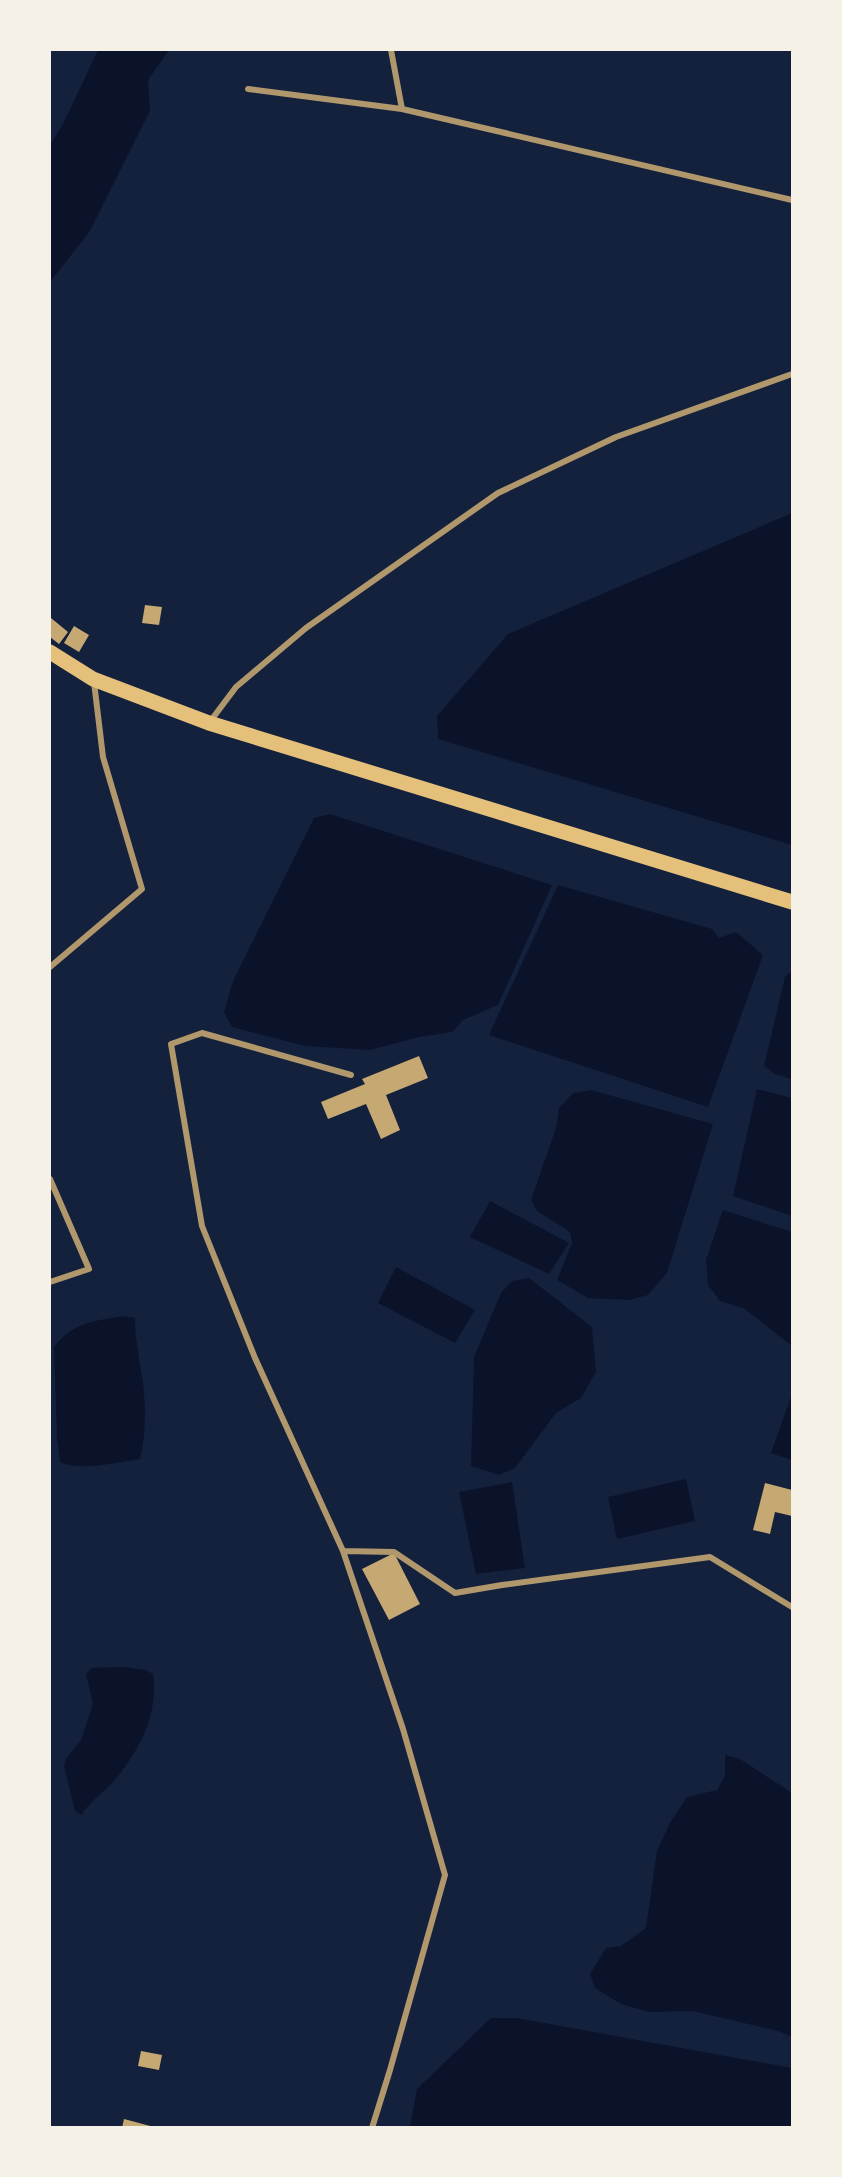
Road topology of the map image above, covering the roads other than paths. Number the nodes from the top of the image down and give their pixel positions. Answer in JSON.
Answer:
{"nodes":[{"id":1,"x":391,"y":50,"type":"edge"},
{"id":2,"x":248,"y":89,"type":"dead end"},
{"id":3,"x":402,"y":109,"type":"junction"},
{"id":4,"x":792,"y":200,"type":"edge"},
{"id":5,"x":792,"y":374,"type":"edge"},
{"id":6,"x":50,"y":652,"type":"edge"},
{"id":7,"x":93,"y":679,"type":"junction"},
{"id":8,"x":209,"y":723,"type":"junction"},
{"id":9,"x":792,"y":902,"type":"edge"},
{"id":10,"x":50,"y":967,"type":"edge"},
{"id":11,"x":351,"y":1075,"type":"dead end"},
{"id":12,"x":50,"y":1179,"type":"edge"},
{"id":13,"x":50,"y":1282,"type":"edge"},
{"id":14,"x":343,"y":1551,"type":"junction"},
{"id":15,"x":792,"y":1607,"type":"edge"},
{"id":16,"x":372,"y":2127,"type":"edge"}],
"edges":[{"from":1,"to":3,"type":"street"},
{"from":2,"to":3,"type":"street"},
{"from":3,"to":4,"type":"street"},
{"from":5,"to":8,"type":"street"},
{"from":6,"to":7,"type":"main road"},
{"from":7,"to":8,"type":"main road"},
{"from":7,"to":10,"type":"street"},
{"from":8,"to":9,"type":"main road"},
{"from":11,"to":14,"type":"street"},
{"from":12,"to":13,"type":"street"},
{"from":14,"to":15,"type":"street"},
{"from":14,"to":16,"type":"street"}]}
